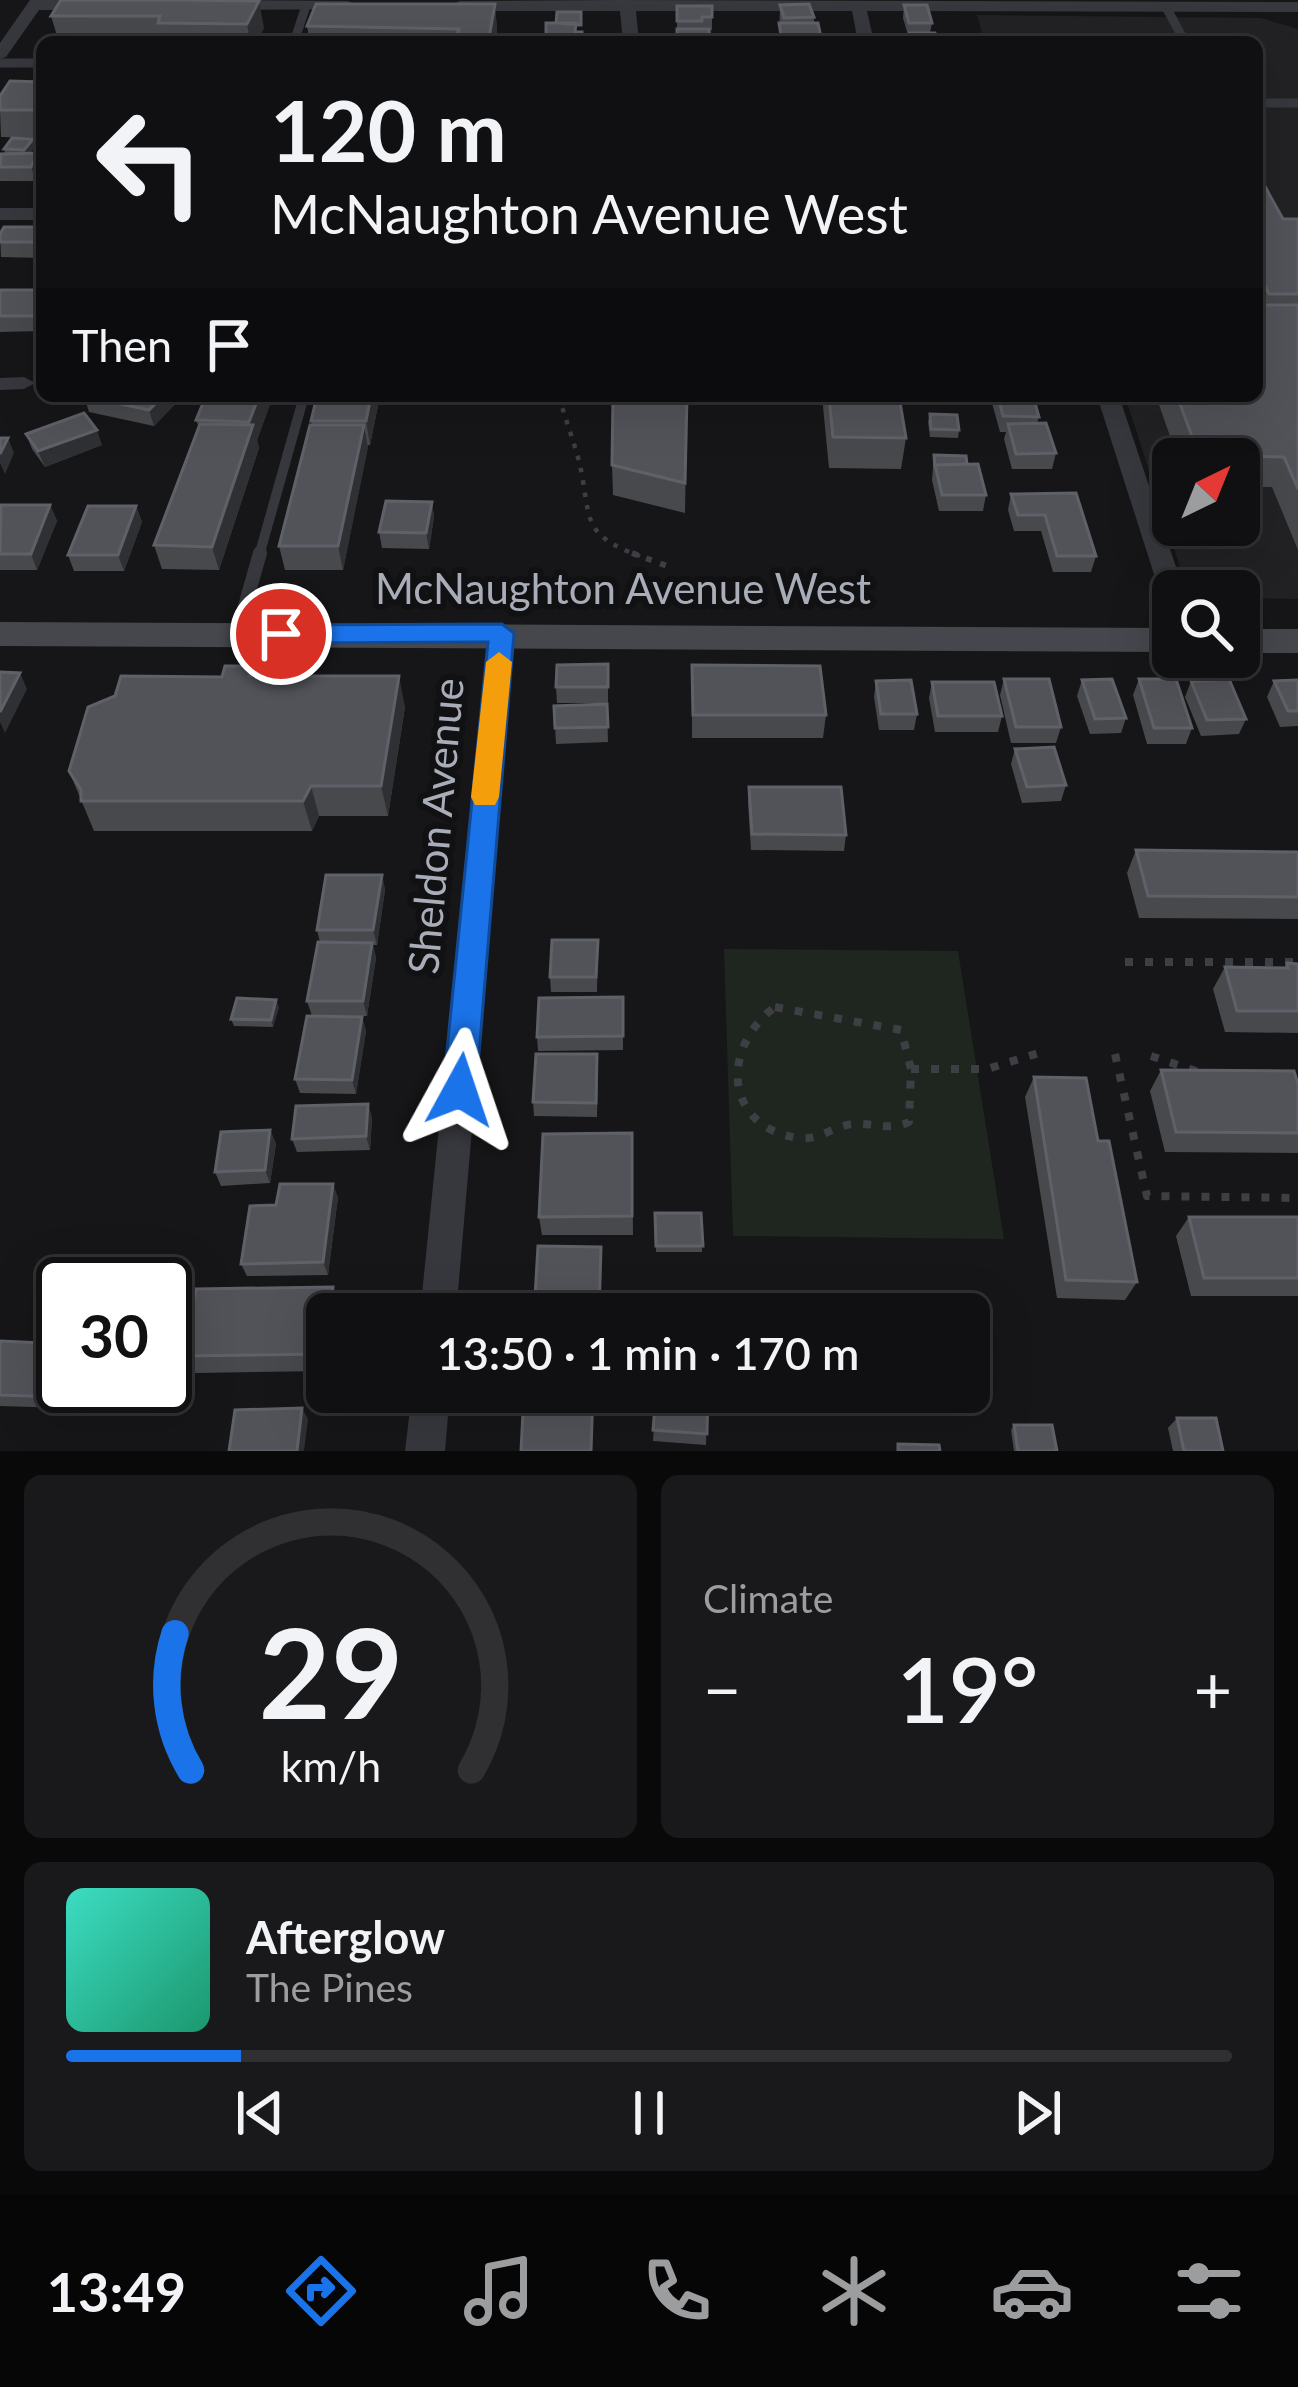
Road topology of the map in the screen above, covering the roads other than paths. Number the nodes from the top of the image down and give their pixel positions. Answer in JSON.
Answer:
{"nodes":[{"id":1,"x":36,"y":2,"type":"edge"},
{"id":2,"x":628,"y":3,"type":"edge"},
{"id":3,"x":103,"y":5,"type":"edge"},
{"id":4,"x":212,"y":5,"type":"edge"},
{"id":5,"x":306,"y":6,"type":"junction"},
{"id":6,"x":356,"y":6,"type":"edge"},
{"id":7,"x":440,"y":6,"type":"edge"},
{"id":8,"x":859,"y":7,"type":"junction"},
{"id":9,"x":1166,"y":7,"type":"junction"},
{"id":10,"x":1298,"y":8,"type":"edge"},
{"id":11,"x":295,"y":36,"type":"edge"},
{"id":12,"x":631,"y":36,"type":"edge"},
{"id":13,"x":865,"y":36,"type":"edge"},
{"id":14,"x":1182,"y":36,"type":"edge"},
{"id":15,"x":0,"y":54,"type":"edge"},
{"id":16,"x":0,"y":63,"type":"edge"},
{"id":17,"x":36,"y":63,"type":"edge"},
{"id":18,"x":1263,"y":103,"type":"edge"},
{"id":19,"x":1298,"y":103,"type":"edge"},
{"id":20,"x":0,"y":214,"type":"edge"},
{"id":21,"x":36,"y":214,"type":"edge"},
{"id":22,"x":24,"y":383,"type":"dead end"},
{"id":23,"x":0,"y":384,"type":"edge"},
{"id":24,"x":302,"y":402,"type":"edge"},
{"id":25,"x":1110,"y":402,"type":"edge"},
{"id":26,"x":1165,"y":570,"type":"edge"},
{"id":27,"x":502,"y":633,"type":"junction"},
{"id":28,"x":0,"y":634,"type":"edge"},
{"id":29,"x":237,"y":634,"type":"junction"},
{"id":30,"x":1152,"y":640,"type":"edge"},
{"id":31,"x":1260,"y":640,"type":"edge"},
{"id":32,"x":1298,"y":641,"type":"edge"},
{"id":33,"x":440,"y":1293,"type":"edge"},
{"id":34,"x":429,"y":1413,"type":"edge"},
{"id":35,"x":425,"y":1451,"type":"edge"}],
"edges":[{"from":1,"to":3,"type":"street"},
{"from":1,"to":15,"type":"street"},
{"from":2,"to":7,"type":"street"},
{"from":2,"to":8,"type":"street"},
{"from":2,"to":12,"type":"street"},
{"from":4,"to":5,"type":"street"},
{"from":5,"to":6,"type":"street"},
{"from":5,"to":11,"type":"lane"},
{"from":8,"to":9,"type":"street"},
{"from":8,"to":13,"type":"street"},
{"from":9,"to":10,"type":"street"},
{"from":9,"to":14,"type":"lane"},
{"from":16,"to":17,"type":"lane"},
{"from":18,"to":19,"type":"lane"},
{"from":20,"to":21,"type":"street"},
{"from":22,"to":23,"type":"street"},
{"from":24,"to":29,"type":"lane"},
{"from":25,"to":26,"type":"street"},
{"from":27,"to":29,"type":"main road","name":"McNaughton Avenue West"},
{"from":27,"to":30,"type":"main road","name":"McNaughton Avenue West"},
{"from":27,"to":33,"type":"street","name":"Sheldon Avenue"},
{"from":28,"to":29,"type":"main road","name":"McNaughton Avenue West"},
{"from":31,"to":32,"type":"main road"},
{"from":34,"to":35,"type":"street"}]}
